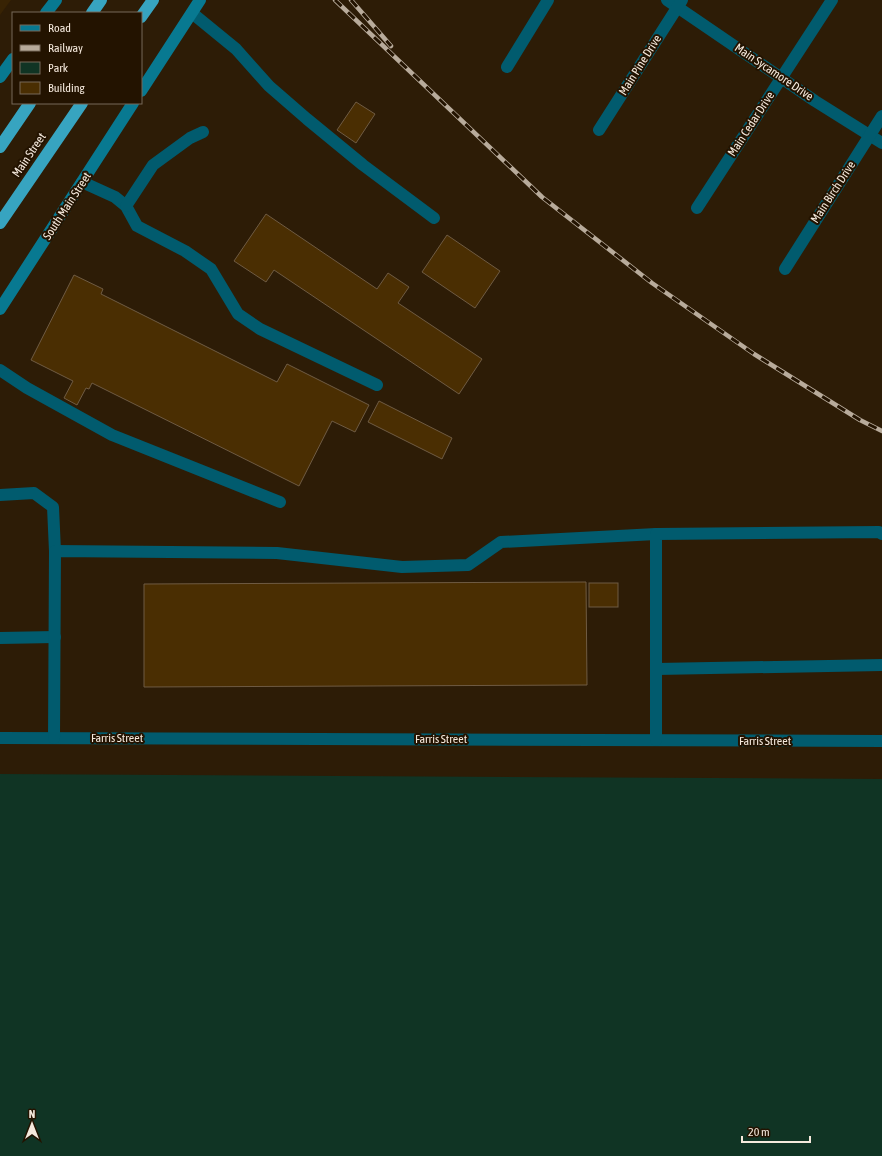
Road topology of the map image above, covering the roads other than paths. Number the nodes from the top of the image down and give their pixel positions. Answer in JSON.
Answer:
{"nodes":[{"id":1,"x":56,"y":0,"type":"edge"},
{"id":2,"x":102,"y":0,"type":"edge"},
{"id":3,"x":153,"y":0,"type":"edge"},
{"id":4,"x":200,"y":0,"type":"edge"},
{"id":5,"x":548,"y":0,"type":"edge"},
{"id":6,"x":667,"y":0,"type":"edge"},
{"id":7,"x":832,"y":0,"type":"edge"},
{"id":8,"x":680,"y":3,"type":"edge"},
{"id":9,"x":47,"y":12,"type":"edge"},
{"id":10,"x":93,"y":12,"type":"edge"},
{"id":11,"x":192,"y":13,"type":"junction"},
{"id":12,"x":142,"y":16,"type":"edge"},
{"id":13,"x":12,"y":60,"type":"edge"},
{"id":14,"x":507,"y":67,"type":"dead end"},
{"id":15,"x":0,"y":76,"type":"edge"},
{"id":16,"x":781,"y":78,"type":"junction"},
{"id":17,"x":142,"y":89,"type":"edge"},
{"id":18,"x":29,"y":104,"type":"edge"},
{"id":19,"x":81,"y":104,"type":"edge"},
{"id":20,"x":132,"y":104,"type":"edge"},
{"id":21,"x":882,"y":116,"type":"edge"},
{"id":22,"x":599,"y":130,"type":"dead end"},
{"id":23,"x":203,"y":132,"type":"dead end"},
{"id":24,"x":870,"y":135,"type":"junction"},
{"id":25,"x":882,"y":143,"type":"edge"},
{"id":26,"x":0,"y":147,"type":"edge"},
{"id":27,"x":82,"y":182,"type":"junction"},
{"id":28,"x":126,"y":206,"type":"junction"},
{"id":29,"x":697,"y":208,"type":"dead end"},
{"id":30,"x":434,"y":218,"type":"dead end"},
{"id":31,"x":0,"y":223,"type":"edge"},
{"id":32,"x":784,"y":268,"type":"dead end"},
{"id":33,"x":0,"y":309,"type":"edge"},
{"id":34,"x":0,"y":370,"type":"edge"},
{"id":35,"x":377,"y":385,"type":"dead end"},
{"id":36,"x":0,"y":495,"type":"edge"},
{"id":37,"x":280,"y":502,"type":"dead end"},
{"id":38,"x":656,"y":534,"type":"junction"},
{"id":39,"x":882,"y":534,"type":"edge"},
{"id":40,"x":55,"y":551,"type":"junction"},
{"id":41,"x":55,"y":637,"type":"junction"},
{"id":42,"x":0,"y":638,"type":"edge"},
{"id":43,"x":882,"y":665,"type":"edge"},
{"id":44,"x":657,"y":669,"type":"junction"},
{"id":45,"x":0,"y":738,"type":"edge"},
{"id":46,"x":54,"y":738,"type":"junction"},
{"id":47,"x":656,"y":740,"type":"junction"},
{"id":48,"x":882,"y":741,"type":"edge"}],
"edges":[{"from":1,"to":9,"type":"main road"},
{"from":2,"to":10,"type":"highway"},
{"from":3,"to":12,"type":"highway"},
{"from":4,"to":11,"type":"main road"},
{"from":5,"to":14,"type":"lane"},
{"from":6,"to":8,"type":"lane","name":"Main Sycamore Drive"},
{"from":7,"to":16,"type":"lane","name":"Main Cedar Drive"},
{"from":8,"to":16,"type":"lane","name":"Main Sycamore Drive"},
{"from":8,"to":22,"type":"lane","name":"Main Pine Drive"},
{"from":11,"to":17,"type":"main road"},
{"from":11,"to":30,"type":"lane"},
{"from":13,"to":15,"type":"main road"},
{"from":16,"to":24,"type":"lane","name":"Main Sycamore Drive"},
{"from":16,"to":29,"type":"lane","name":"Main Cedar Drive"},
{"from":18,"to":26,"type":"highway"},
{"from":19,"to":31,"type":"highway","name":"Main Street"},
{"from":20,"to":27,"type":"main road","name":"South Main Street"},
{"from":21,"to":24,"type":"lane","name":"Main Birch Drive"},
{"from":23,"to":28,"type":"lane"},
{"from":24,"to":25,"type":"lane","name":"Main Sycamore Drive"},
{"from":24,"to":32,"type":"lane","name":"Main Birch Drive"},
{"from":27,"to":28,"type":"lane"},
{"from":27,"to":33,"type":"main road","name":"South Main Street"},
{"from":28,"to":35,"type":"lane"},
{"from":34,"to":37,"type":"lane"},
{"from":36,"to":40,"type":"lane"},
{"from":38,"to":39,"type":"lane"},
{"from":38,"to":40,"type":"lane"},
{"from":38,"to":44,"type":"lane"},
{"from":40,"to":41,"type":"lane"},
{"from":41,"to":42,"type":"lane"},
{"from":41,"to":46,"type":"lane"},
{"from":43,"to":44,"type":"lane"},
{"from":44,"to":47,"type":"lane"},
{"from":45,"to":46,"type":"lane","name":"Farris Street"},
{"from":46,"to":47,"type":"lane","name":"Farris Street"},
{"from":47,"to":48,"type":"lane","name":"Farris Street"}]}
